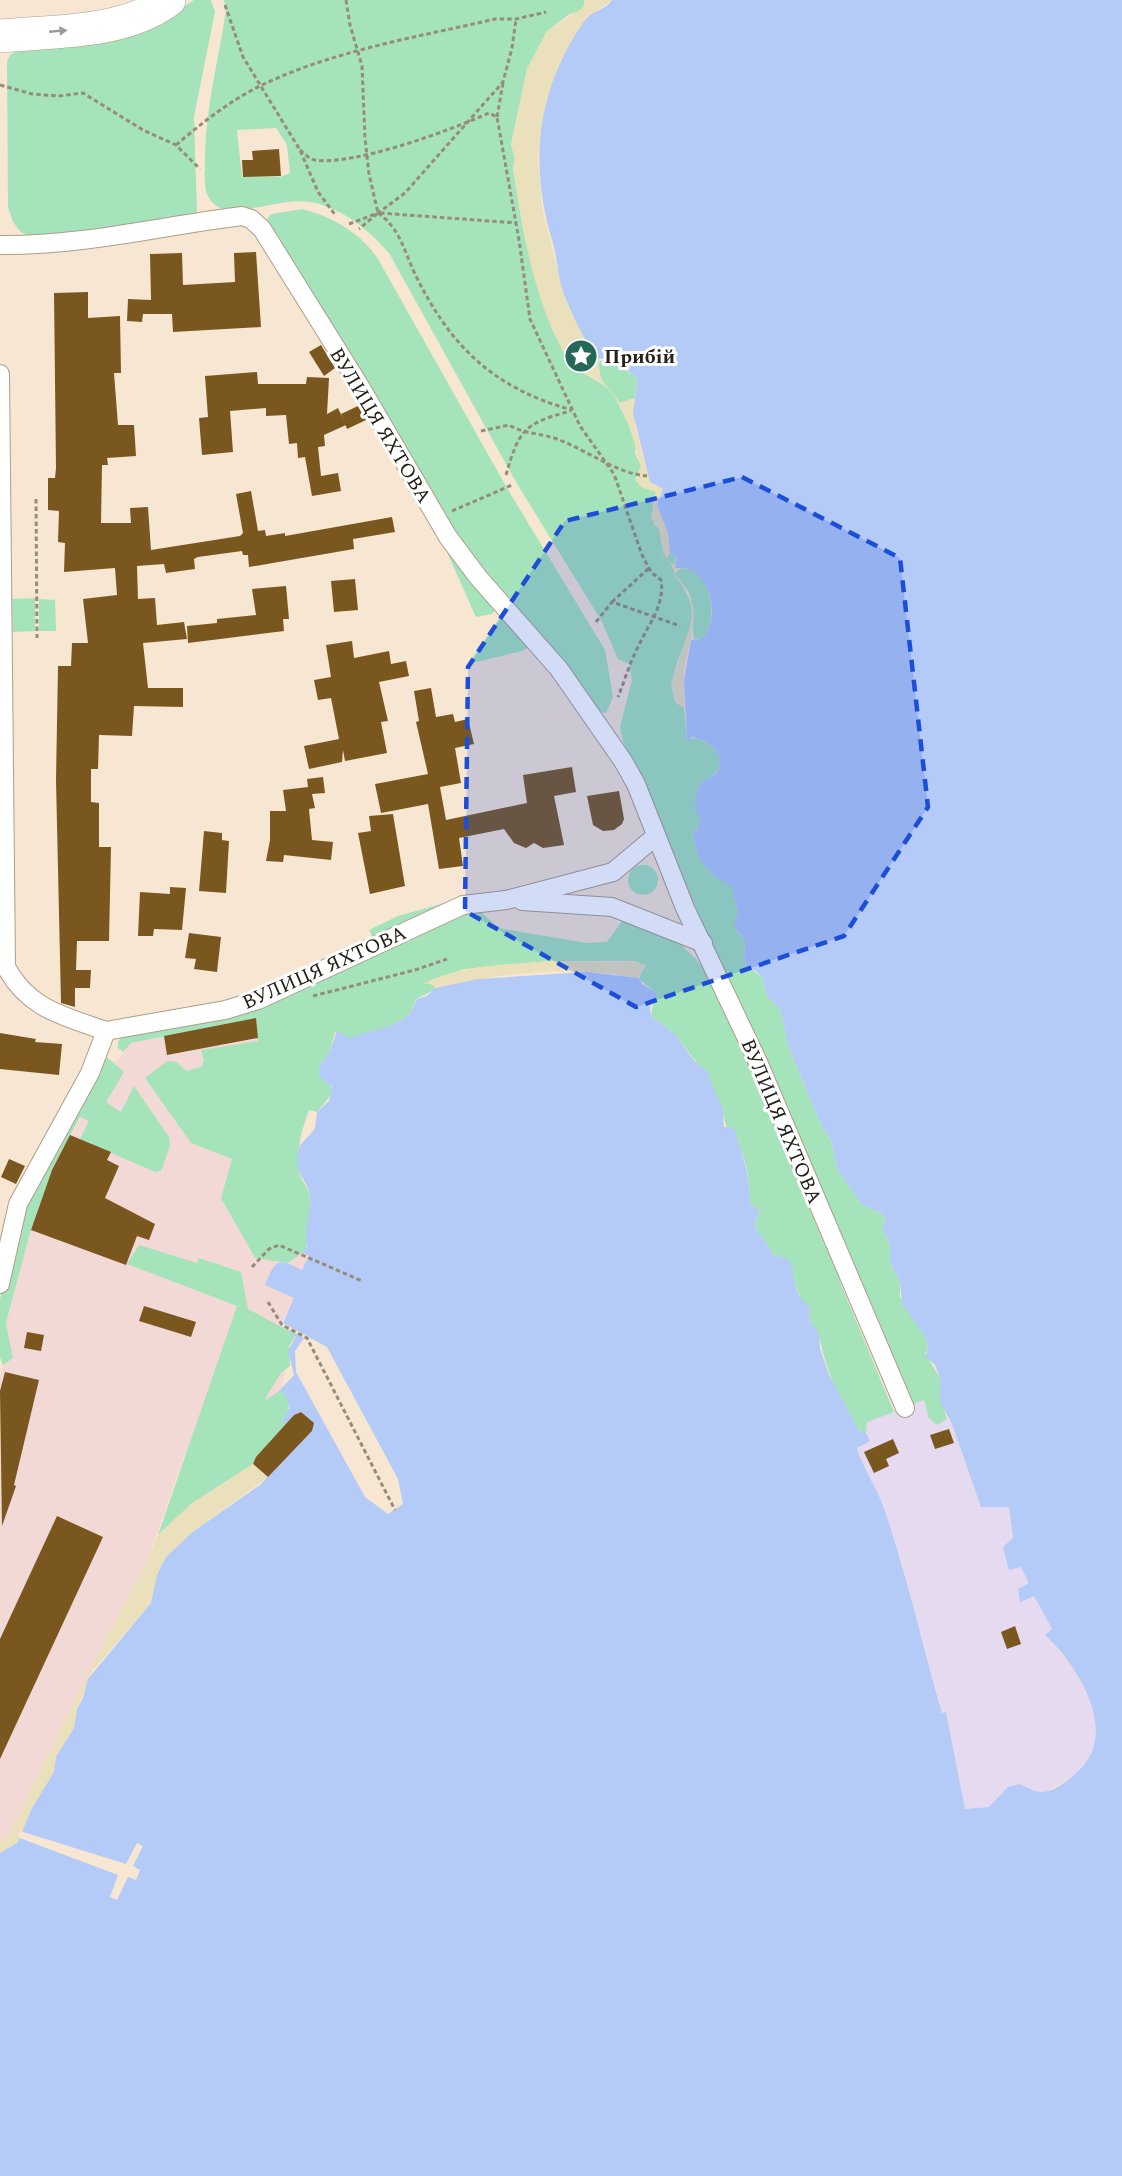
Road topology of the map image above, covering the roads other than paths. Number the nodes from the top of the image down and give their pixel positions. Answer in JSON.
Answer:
{"nodes":[{"id":1,"x":169,"y":0,"type":"edge"},
{"id":2,"x":0,"y":36,"type":"edge"},
{"id":3,"x":0,"y":245,"type":"edge"},
{"id":4,"x":0,"y":374,"type":"edge"},
{"id":5,"x":656,"y":836,"type":"junction"},
{"id":6,"x":506,"y":900,"type":"junction"},
{"id":7,"x":703,"y":943,"type":"junction"},
{"id":8,"x":106,"y":1031,"type":"junction"},
{"id":9,"x":7,"y":1213,"type":"edge"},
{"id":10,"x":0,"y":1284,"type":"edge"},
{"id":11,"x":905,"y":1408,"type":"dead end"}],
"edges":[{"from":2,"to":1,"type":"highway","one_way":true},
{"from":3,"to":5,"type":"street","name":"ВУЛИЦЯ ЯХТОВА"},
{"from":4,"to":8,"type":"street"},
{"from":5,"to":6,"type":"street","name":"ВУЛИЦЯ ЯХТОВА"},
{"from":5,"to":7,"type":"street","name":"ВУЛИЦЯ ЯХТОВА"},
{"from":6,"to":7,"type":"street"},
{"from":6,"to":8,"type":"street","name":"ВУЛИЦЯ ЯХТОВА"},
{"from":7,"to":11,"type":"street","name":"ВУЛИЦЯ ЯХТОВА"},
{"from":8,"to":9,"type":"street"},
{"from":9,"to":10,"type":"street"}]}
